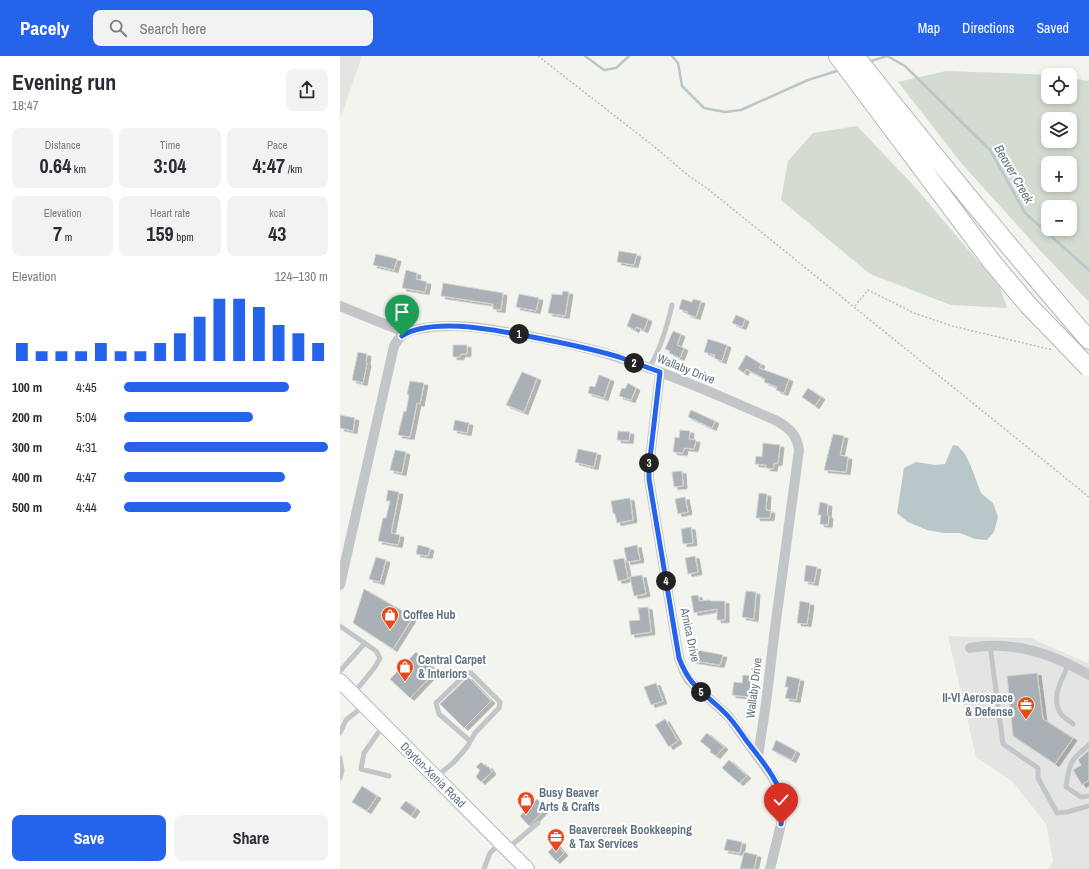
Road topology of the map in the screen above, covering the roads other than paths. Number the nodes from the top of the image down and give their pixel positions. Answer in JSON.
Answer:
{"nodes":[{"id":1,"x":838,"y":56,"type":"edge"},
{"id":2,"x":855,"y":56,"type":"edge"},
{"id":3,"x":878,"y":98,"type":"junction"},
{"id":4,"x":672,"y":305,"type":"dead end"},
{"id":5,"x":340,"y":306,"type":"edge"},
{"id":6,"x":407,"y":333,"type":"junction"},
{"id":7,"x":1089,"y":340,"type":"edge"},
{"id":8,"x":649,"y":368,"type":"junction"},
{"id":9,"x":1089,"y":368,"type":"edge"},
{"id":10,"x":660,"y":372,"type":"junction"},
{"id":11,"x":341,"y":580,"type":"edge"},
{"id":12,"x":340,"y":626,"type":"edge"},
{"id":13,"x":365,"y":643,"type":"junction"},
{"id":14,"x":990,"y":645,"type":"junction"},
{"id":15,"x":970,"y":648,"type":"dead end"},
{"id":16,"x":1069,"y":664,"type":"junction"},
{"id":17,"x":340,"y":671,"type":"edge"},
{"id":18,"x":1089,"y":675,"type":"edge"},
{"id":19,"x":340,"y":681,"type":"edge"},
{"id":20,"x":353,"y":694,"type":"junction"},
{"id":21,"x":364,"y":706,"type":"junction"},
{"id":22,"x":1073,"y":724,"type":"dead end"},
{"id":23,"x":383,"y":725,"type":"junction"},
{"id":24,"x":340,"y":733,"type":"edge"},
{"id":25,"x":470,"y":741,"type":"junction"},
{"id":26,"x":1089,"y":746,"type":"edge"},
{"id":27,"x":758,"y":756,"type":"junction"},
{"id":28,"x":340,"y":758,"type":"edge"},
{"id":29,"x":389,"y":776,"type":"dead end"},
{"id":30,"x":340,"y":778,"type":"edge"},
{"id":31,"x":436,"y":778,"type":"junction"},
{"id":32,"x":1089,"y":796,"type":"edge"},
{"id":33,"x":1089,"y":806,"type":"edge"},
{"id":34,"x":538,"y":823,"type":"dead end"},
{"id":35,"x":503,"y":846,"type":"junction"},
{"id":36,"x":484,"y":869,"type":"edge"},
{"id":37,"x":527,"y":869,"type":"edge"},
{"id":38,"x":770,"y":869,"type":"edge"}],
"edges":[{"from":1,"to":3,"type":"highway"},
{"from":2,"to":3,"type":"highway"},
{"from":3,"to":7,"type":"highway"},
{"from":3,"to":9,"type":"highway","bridge":true},
{"from":4,"to":8,"type":"lane"},
{"from":5,"to":6,"type":"street"},
{"from":6,"to":8,"type":"street","name":"Wallaby Drive"},
{"from":6,"to":11,"type":"street"},
{"from":8,"to":10,"type":"street","name":"Wallaby Drive"},
{"from":10,"to":27,"type":"street","name":"Arnica Drive"},
{"from":10,"to":27,"type":"street","name":"Wallaby Drive"},
{"from":12,"to":13,"type":"lane"},
{"from":13,"to":17,"type":"lane"},
{"from":13,"to":20,"type":"lane"},
{"from":14,"to":15,"type":"street"},
{"from":14,"to":16,"type":"street"},
{"from":14,"to":33,"type":"lane"},
{"from":16,"to":18,"type":"street"},
{"from":16,"to":22,"type":"lane"},
{"from":19,"to":20,"type":"main road","name":"Dayton-Xenia Road"},
{"from":20,"to":21,"type":"main road","name":"Dayton-Xenia Road"},
{"from":21,"to":23,"type":"main road","name":"Dayton-Xenia Road"},
{"from":21,"to":24,"type":"lane"},
{"from":23,"to":29,"type":"lane"},
{"from":23,"to":31,"type":"main road","name":"Dayton-Xenia Road"},
{"from":25,"to":25,"type":"lane"},
{"from":25,"to":31,"type":"lane"},
{"from":26,"to":32,"type":"lane"},
{"from":27,"to":38,"type":"street","name":"Arnica Drive"},
{"from":28,"to":30,"type":"lane"},
{"from":31,"to":35,"type":"main road","name":"Dayton-Xenia Road"},
{"from":34,"to":35,"type":"lane"},
{"from":35,"to":36,"type":"lane"},
{"from":35,"to":37,"type":"main road","name":"Dayton-Xenia Road"}]}
